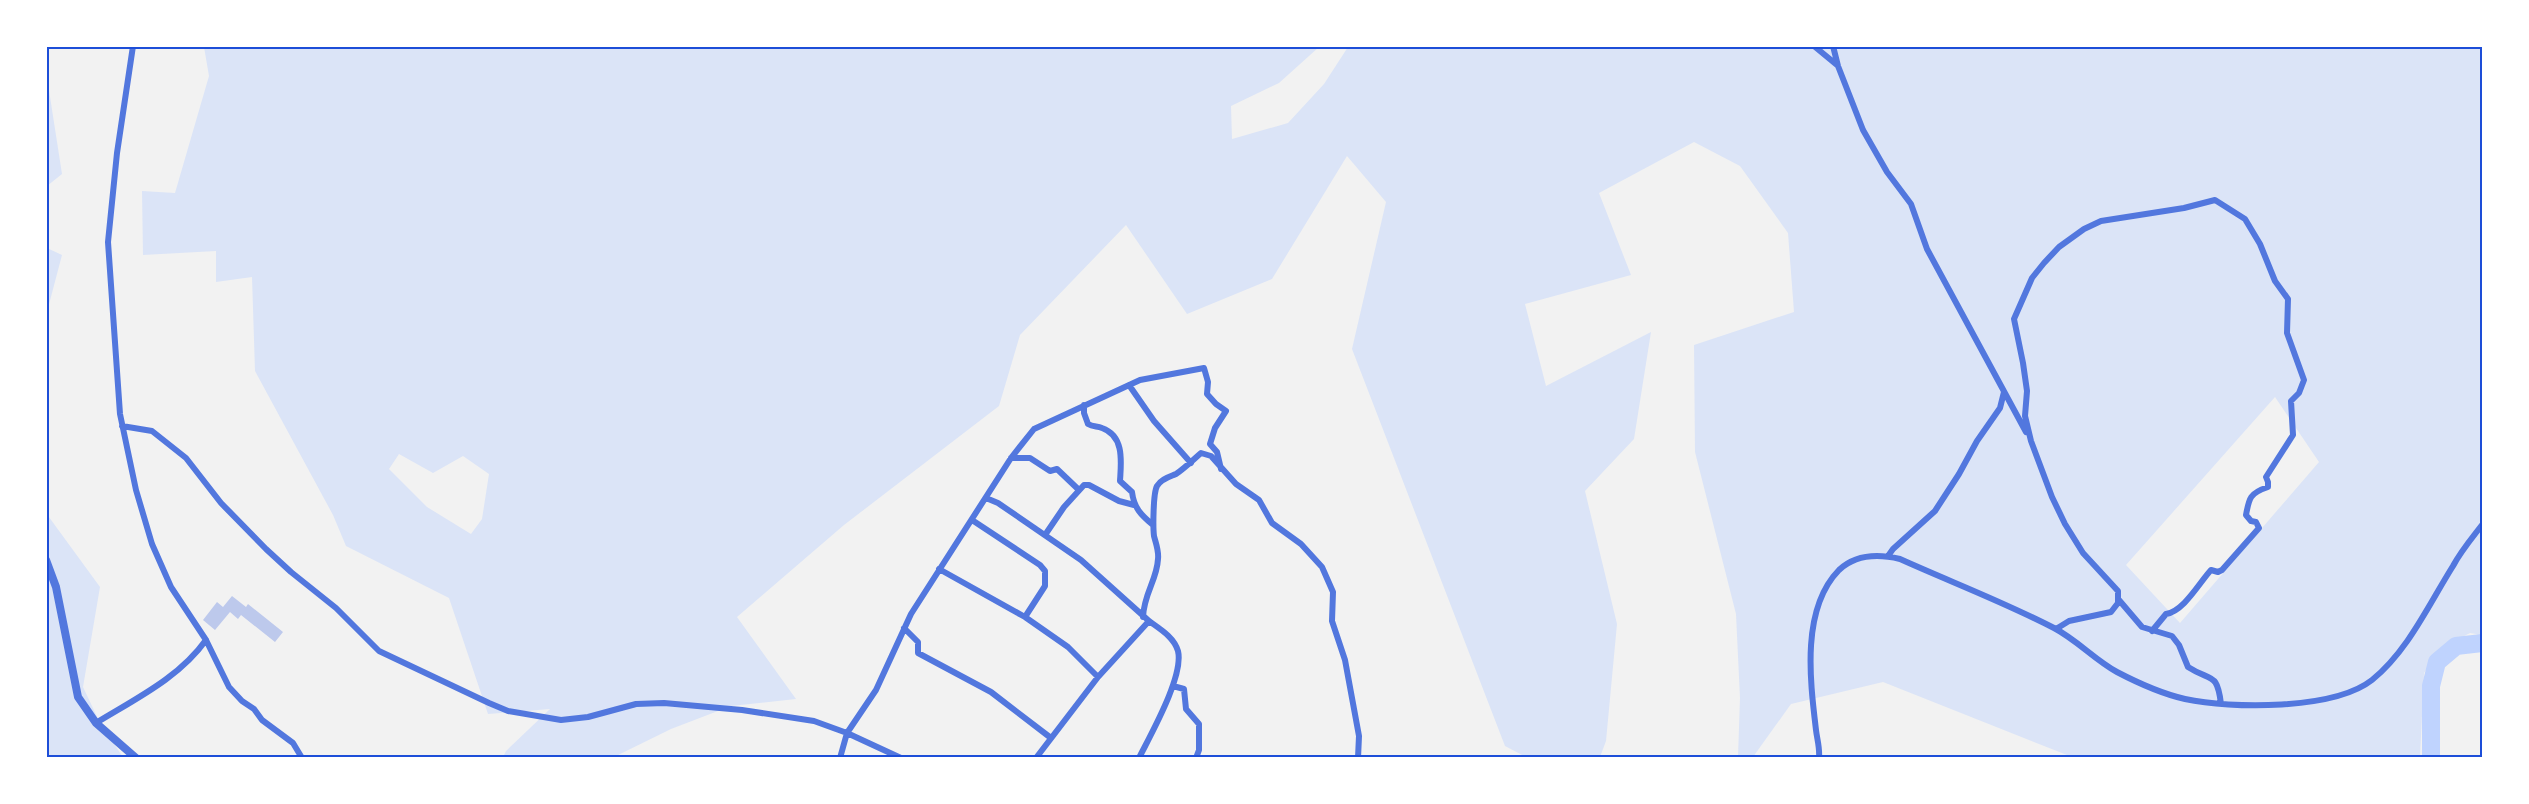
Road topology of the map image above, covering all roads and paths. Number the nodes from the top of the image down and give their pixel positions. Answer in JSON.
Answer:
{"nodes":[{"id":1,"x":1814,"y":46,"type":"edge"},
{"id":2,"x":1833,"y":46,"type":"edge"},
{"id":3,"x":132,"y":48,"type":"edge"},
{"id":4,"x":1838,"y":66,"type":"junction"},
{"id":5,"x":1129,"y":385,"type":"junction"},
{"id":6,"x":2004,"y":392,"type":"junction"},
{"id":7,"x":1084,"y":405,"type":"junction"},
{"id":8,"x":122,"y":426,"type":"junction"},
{"id":9,"x":2031,"y":441,"type":"junction"},
{"id":10,"x":1011,"y":458,"type":"junction"},
{"id":11,"x":1191,"y":463,"type":"junction"},
{"id":12,"x":1221,"y":470,"type":"junction"},
{"id":13,"x":1079,"y":490,"type":"junction"},
{"id":14,"x":986,"y":498,"type":"junction"},
{"id":15,"x":1134,"y":505,"type":"junction"},
{"id":16,"x":972,"y":520,"type":"junction"},
{"id":17,"x":1153,"y":525,"type":"junction"},
{"id":18,"x":2482,"y":525,"type":"edge"},
{"id":19,"x":1045,"y":535,"type":"junction"},
{"id":20,"x":1888,"y":556,"type":"junction"},
{"id":21,"x":46,"y":560,"type":"edge"},
{"id":22,"x":939,"y":569,"type":"junction"},
{"id":23,"x":2119,"y":600,"type":"junction"},
{"id":24,"x":1025,"y":617,"type":"junction"},
{"id":25,"x":1146,"y":619,"type":"junction"},
{"id":26,"x":904,"y":628,"type":"junction"},
{"id":27,"x":2056,"y":629,"type":"junction"},
{"id":28,"x":2152,"y":631,"type":"junction"},
{"id":29,"x":206,"y":640,"type":"junction"},
{"id":30,"x":1098,"y":677,"type":"junction"},
{"id":31,"x":1173,"y":686,"type":"junction"},
{"id":32,"x":2221,"y":704,"type":"junction"},
{"id":33,"x":96,"y":723,"type":"junction"},
{"id":34,"x":847,"y":733,"type":"junction"},
{"id":35,"x":1051,"y":738,"type":"junction"},
{"id":36,"x":1818,"y":756,"type":"edge"},
{"id":37,"x":136,"y":758,"type":"edge"},
{"id":38,"x":302,"y":758,"type":"edge"},
{"id":39,"x":840,"y":758,"type":"edge"},
{"id":40,"x":901,"y":758,"type":"edge"},
{"id":41,"x":1036,"y":758,"type":"edge"},
{"id":42,"x":1139,"y":758,"type":"edge"},
{"id":43,"x":1196,"y":758,"type":"edge"},
{"id":44,"x":1358,"y":758,"type":"edge"}],
"edges":[{"from":1,"to":4,"type":"street"},
{"from":2,"to":4,"type":"street"},
{"from":3,"to":8,"type":"street"},
{"from":4,"to":6,"type":"street"},
{"from":5,"to":7,"type":"street"},
{"from":5,"to":11,"type":"street"},
{"from":5,"to":12,"type":"street"},
{"from":6,"to":9,"type":"street"},
{"from":6,"to":20,"type":"street"},
{"from":7,"to":10,"type":"street"},
{"from":7,"to":15,"type":"street"},
{"from":8,"to":29,"type":"street"},
{"from":8,"to":34,"type":"street"},
{"from":9,"to":23,"type":"street"},
{"from":9,"to":28,"type":"street"},
{"from":10,"to":13,"type":"street"},
{"from":10,"to":14,"type":"street"},
{"from":11,"to":12,"type":"street"},
{"from":11,"to":17,"type":"street"},
{"from":12,"to":44,"type":"street"},
{"from":13,"to":15,"type":"street"},
{"from":13,"to":19,"type":"street"},
{"from":14,"to":16,"type":"street"},
{"from":14,"to":19,"type":"street"},
{"from":15,"to":17,"type":"street"},
{"from":16,"to":22,"type":"street"},
{"from":16,"to":24,"type":"street"},
{"from":17,"to":25,"type":"street"},
{"from":18,"to":32,"type":"street"},
{"from":19,"to":25,"type":"street"},
{"from":20,"to":27,"type":"street"},
{"from":20,"to":36,"type":"street"},
{"from":21,"to":33,"type":"street"},
{"from":22,"to":24,"type":"street"},
{"from":22,"to":26,"type":"street"},
{"from":23,"to":27,"type":"street"},
{"from":23,"to":28,"type":"street"},
{"from":24,"to":30,"type":"street"},
{"from":25,"to":30,"type":"street"},
{"from":25,"to":31,"type":"street"},
{"from":26,"to":34,"type":"street"},
{"from":26,"to":35,"type":"street"},
{"from":27,"to":32,"type":"street"},
{"from":28,"to":32,"type":"street"},
{"from":29,"to":33,"type":"street"},
{"from":29,"to":38,"type":"street"},
{"from":30,"to":35,"type":"street"},
{"from":31,"to":42,"type":"street"},
{"from":31,"to":43,"type":"street"},
{"from":33,"to":37,"type":"street"},
{"from":34,"to":39,"type":"street"},
{"from":34,"to":40,"type":"street"},
{"from":35,"to":41,"type":"street"}]}
